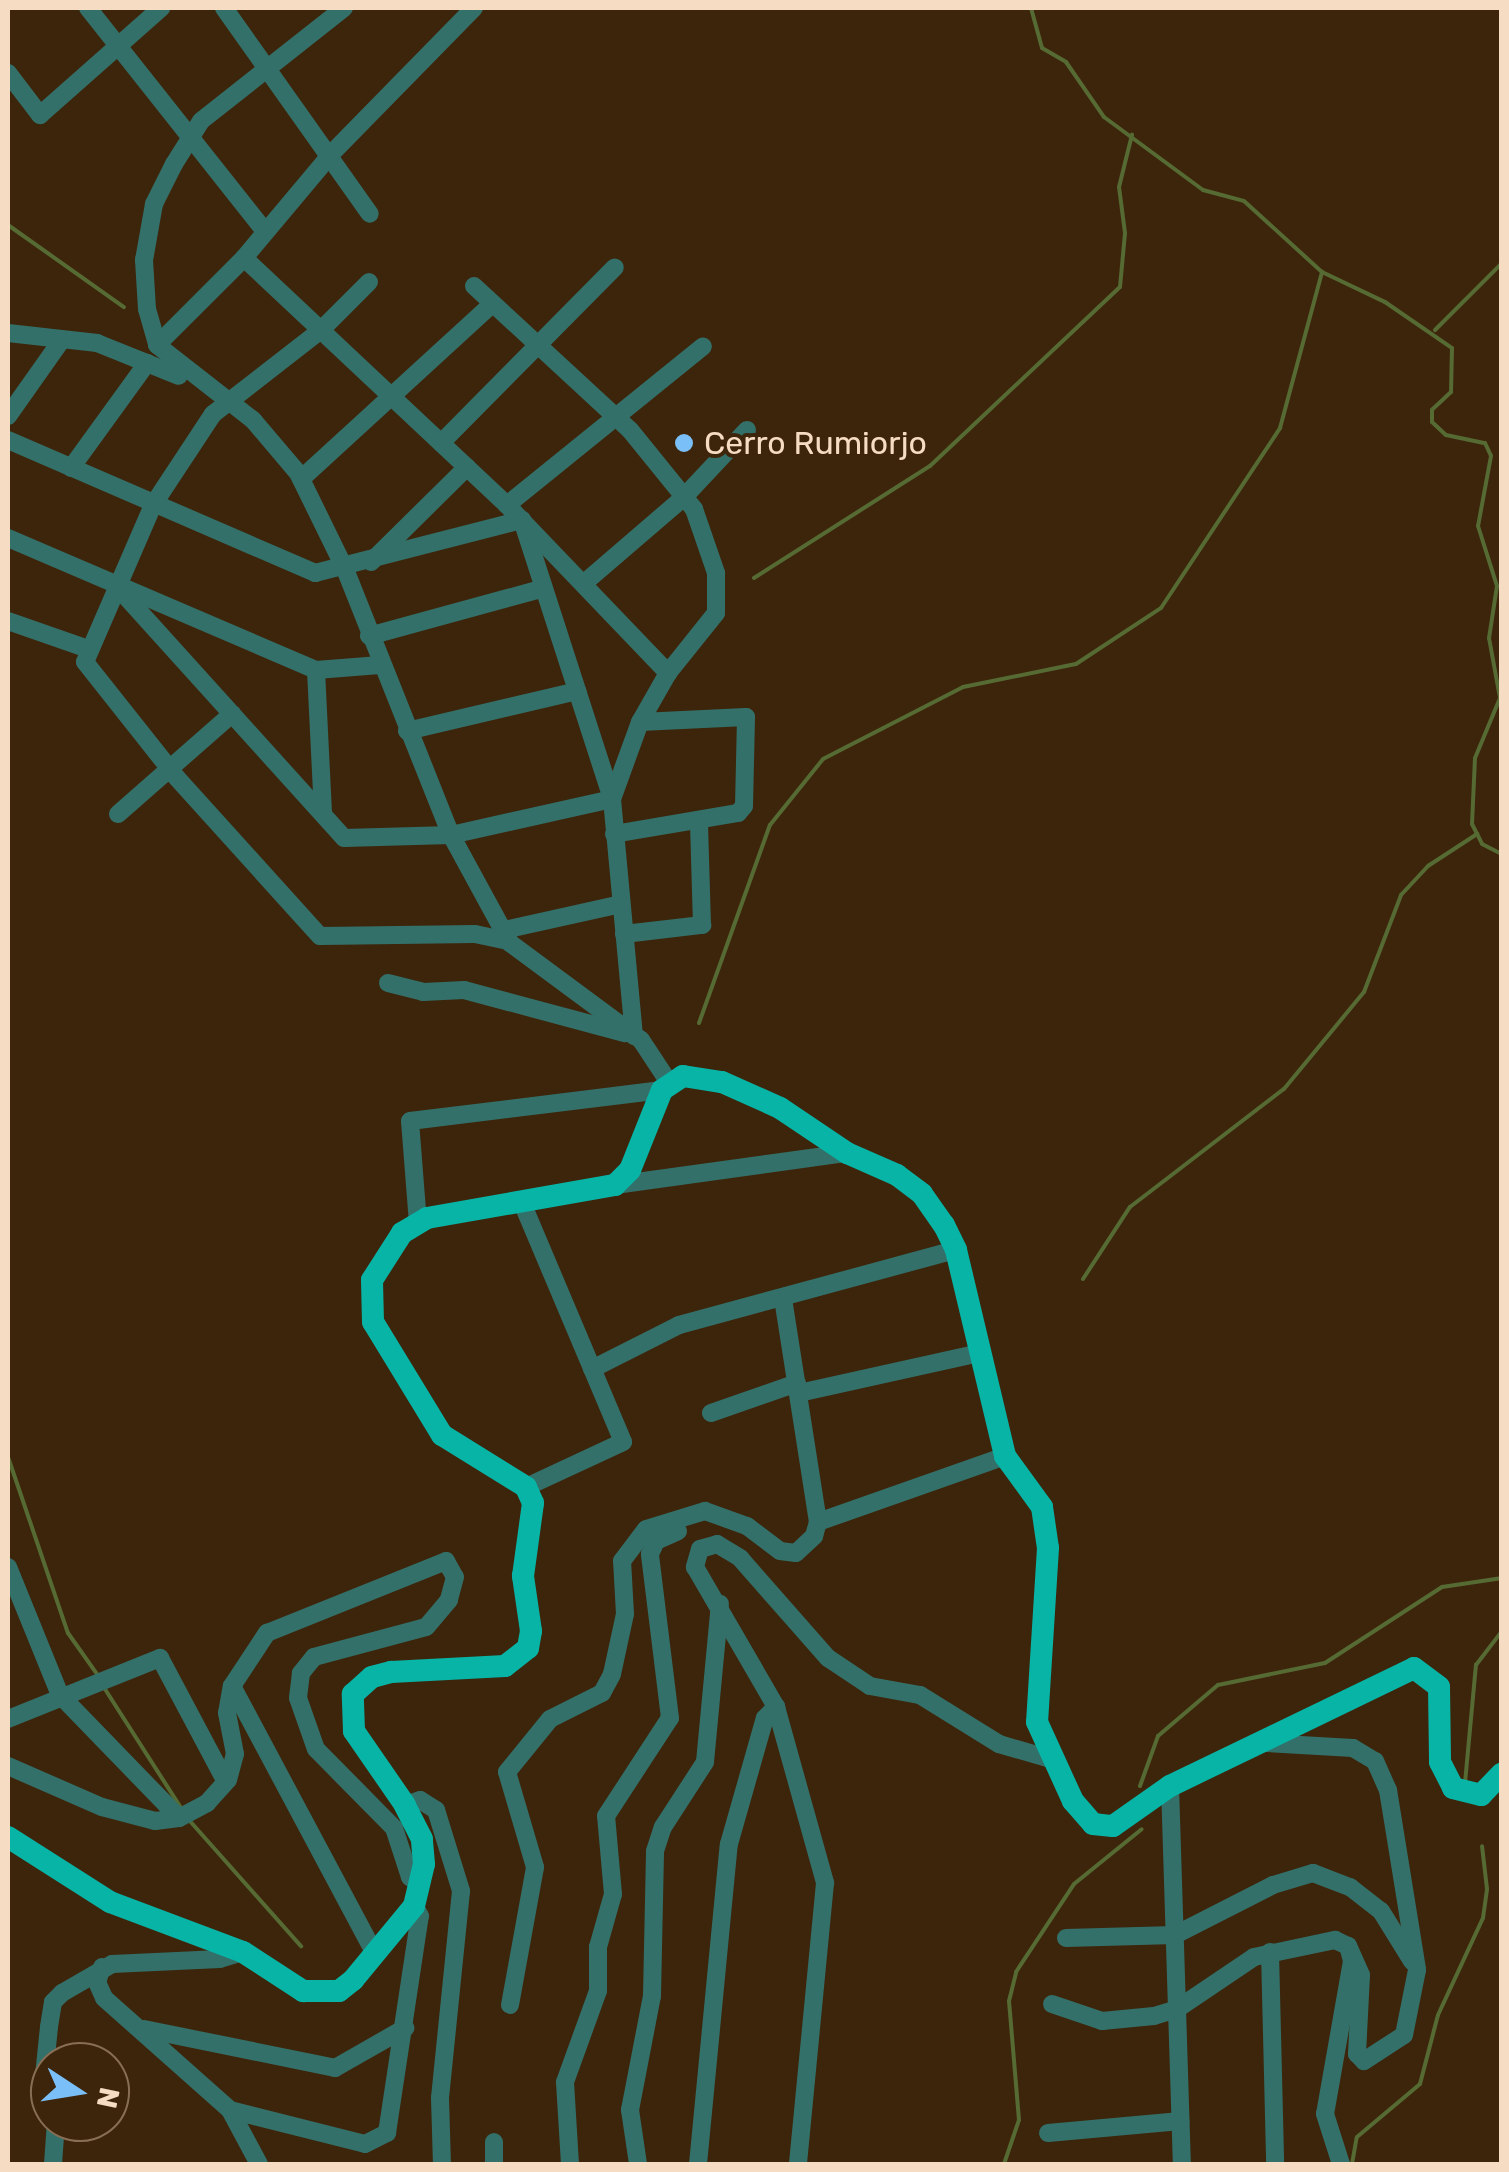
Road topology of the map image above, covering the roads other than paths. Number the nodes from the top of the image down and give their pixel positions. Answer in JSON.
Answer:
{"nodes":[{"id":1,"x":88,"y":8,"type":"edge"},
{"id":2,"x":161,"y":8,"type":"edge"},
{"id":3,"x":224,"y":8,"type":"edge"},
{"id":4,"x":344,"y":8,"type":"edge"},
{"id":5,"x":474,"y":8,"type":"edge"},
{"id":6,"x":121,"y":49,"type":"junction"},
{"id":7,"x":269,"y":69,"type":"junction"},
{"id":8,"x":8,"y":73,"type":"edge"},
{"id":9,"x":190,"y":137,"type":"junction"},
{"id":10,"x":332,"y":153,"type":"junction"},
{"id":11,"x":370,"y":214,"type":"dead end"},
{"id":12,"x":265,"y":231,"type":"junction"},
{"id":13,"x":244,"y":258,"type":"junction"},
{"id":14,"x":615,"y":268,"type":"dead end"},
{"id":15,"x":369,"y":282,"type":"dead end"},
{"id":16,"x":474,"y":286,"type":"dead end"},
{"id":17,"x":492,"y":304,"type":"junction"},
{"id":18,"x":321,"y":330,"type":"junction"},
{"id":19,"x":8,"y":334,"type":"edge"},
{"id":20,"x":61,"y":341,"type":"junction"},
{"id":21,"x":158,"y":345,"type":"junction"},
{"id":22,"x":703,"y":346,"type":"dead end"},
{"id":23,"x":539,"y":348,"type":"junction"},
{"id":24,"x":147,"y":363,"type":"junction"},
{"id":25,"x":202,"y":385,"type":"junction"},
{"id":26,"x":390,"y":394,"type":"junction"},
{"id":27,"x":230,"y":403,"type":"junction"},
{"id":28,"x":8,"y":416,"type":"edge"},
{"id":29,"x":617,"y":420,"type":"junction"},
{"id":30,"x":746,"y":430,"type":"dead end"},
{"id":31,"x":8,"y":440,"type":"edge"},
{"id":32,"x":441,"y":443,"type":"junction"},
{"id":33,"x":467,"y":467,"type":"junction"},
{"id":34,"x":71,"y":468,"type":"junction"},
{"id":35,"x":300,"y":479,"type":"junction"},
{"id":36,"x":684,"y":497,"type":"junction"},
{"id":37,"x":507,"y":504,"type":"junction"},
{"id":38,"x":153,"y":505,"type":"junction"},
{"id":39,"x":522,"y":520,"type":"junction"},
{"id":40,"x":8,"y":538,"type":"edge"},
{"id":41,"x":370,"y":562,"type":"junction"},
{"id":42,"x":345,"y":569,"type":"junction"},
{"id":43,"x":583,"y":584,"type":"junction"},
{"id":44,"x":115,"y":585,"type":"junction"},
{"id":45,"x":544,"y":588,"type":"junction"},
{"id":46,"x":8,"y":621,"type":"edge"},
{"id":47,"x":369,"y":636,"type":"junction"},
{"id":48,"x":88,"y":649,"type":"junction"},
{"id":49,"x":380,"y":665,"type":"junction"},
{"id":50,"x":316,"y":670,"type":"junction"},
{"id":51,"x":668,"y":673,"type":"junction"},
{"id":52,"x":577,"y":691,"type":"junction"},
{"id":53,"x":232,"y":714,"type":"junction"},
{"id":54,"x":640,"y":722,"type":"junction"},
{"id":55,"x":407,"y":731,"type":"junction"},
{"id":56,"x":169,"y":768,"type":"junction"},
{"id":57,"x":612,"y":799,"type":"junction"},
{"id":58,"x":118,"y":814,"type":"dead end"},
{"id":59,"x":323,"y":814,"type":"junction"},
{"id":60,"x":699,"y":820,"type":"junction"},
{"id":61,"x":614,"y":834,"type":"junction"},
{"id":62,"x":451,"y":836,"type":"junction"},
{"id":63,"x":620,"y":904,"type":"junction"},
{"id":64,"x":624,"y":934,"type":"junction"},
{"id":65,"x":506,"y":936,"type":"junction"},
{"id":66,"x":388,"y":983,"type":"dead end"},
{"id":67,"x":634,"y":1036,"type":"junction"},
{"id":68,"x":666,"y":1087,"type":"junction"},
{"id":69,"x":847,"y":1153,"type":"junction"},
{"id":70,"x":615,"y":1185,"type":"junction"},
{"id":71,"x":523,"y":1205,"type":"junction"},
{"id":72,"x":418,"y":1224,"type":"junction"},
{"id":73,"x":956,"y":1250,"type":"junction"},
{"id":74,"x":783,"y":1299,"type":"junction"},
{"id":75,"x":980,"y":1354,"type":"junction"},
{"id":76,"x":592,"y":1369,"type":"junction"},
{"id":77,"x":798,"y":1388,"type":"junction"},
{"id":78,"x":712,"y":1413,"type":"dead end"},
{"id":79,"x":1005,"y":1456,"type":"junction"},
{"id":80,"x":526,"y":1487,"type":"junction"},
{"id":81,"x":818,"y":1522,"type":"junction"},
{"id":82,"x":678,"y":1524,"type":"junction"},
{"id":83,"x":700,"y":1549,"type":"junction"},
{"id":84,"x":8,"y":1567,"type":"edge"},
{"id":85,"x":720,"y":1604,"type":"junction"},
{"id":86,"x":232,"y":1686,"type":"junction"},
{"id":87,"x":60,"y":1695,"type":"junction"},
{"id":88,"x":776,"y":1707,"type":"junction"},
{"id":89,"x":8,"y":1720,"type":"edge"},
{"id":90,"x":1267,"y":1743,"type":"junction"},
{"id":91,"x":1054,"y":1760,"type":"junction"},
{"id":92,"x":8,"y":1766,"type":"edge"},
{"id":93,"x":1502,"y":1773,"type":"edge"},
{"id":94,"x":226,"y":1782,"type":"junction"},
{"id":95,"x":1170,"y":1786,"type":"junction"},
{"id":96,"x":404,"y":1804,"type":"junction"},
{"id":97,"x":179,"y":1818,"type":"junction"},
{"id":98,"x":8,"y":1837,"type":"edge"},
{"id":99,"x":420,"y":1882,"type":"junction"},
{"id":100,"x":414,"y":1906,"type":"junction"},
{"id":101,"x":1175,"y":1935,"type":"junction"},
{"id":102,"x":1066,"y":1938,"type":"dead end"},
{"id":103,"x":1348,"y":1946,"type":"junction"},
{"id":104,"x":243,"y":1952,"type":"junction"},
{"id":105,"x":1270,"y":1952,"type":"junction"},
{"id":106,"x":375,"y":1954,"type":"junction"},
{"id":107,"x":102,"y":1967,"type":"junction"},
{"id":108,"x":1417,"y":1970,"type":"junction"},
{"id":109,"x":1052,"y":2004,"type":"dead end"},
{"id":110,"x":510,"y":2005,"type":"dead end"},
{"id":111,"x":1177,"y":2009,"type":"junction"},
{"id":112,"x":405,"y":2028,"type":"junction"},
{"id":113,"x":144,"y":2029,"type":"junction"},
{"id":114,"x":48,"y":2042,"type":"edge"},
{"id":115,"x":230,"y":2110,"type":"junction"},
{"id":116,"x":1180,"y":2121,"type":"junction"},
{"id":117,"x":1048,"y":2133,"type":"dead end"},
{"id":118,"x":494,"y":2142,"type":"dead end"},
{"id":119,"x":259,"y":2164,"type":"edge"},
{"id":120,"x":442,"y":2164,"type":"edge"},
{"id":121,"x":494,"y":2164,"type":"edge"},
{"id":122,"x":570,"y":2164,"type":"edge"},
{"id":123,"x":638,"y":2164,"type":"edge"},
{"id":124,"x":698,"y":2164,"type":"edge"},
{"id":125,"x":798,"y":2164,"type":"edge"},
{"id":126,"x":1182,"y":2164,"type":"edge"},
{"id":127,"x":1275,"y":2164,"type":"edge"},
{"id":128,"x":1341,"y":2164,"type":"edge"}],
"edges":[{"from":1,"to":6,"type":"street"},
{"from":2,"to":6,"type":"street"},
{"from":3,"to":7,"type":"street"},
{"from":4,"to":7,"type":"street"},
{"from":5,"to":10,"type":"street"},
{"from":6,"to":8,"type":"street"},
{"from":6,"to":9,"type":"street"},
{"from":7,"to":9,"type":"street"},
{"from":7,"to":10,"type":"street"},
{"from":9,"to":12,"type":"street"},
{"from":9,"to":21,"type":"street"},
{"from":10,"to":11,"type":"street"},
{"from":10,"to":12,"type":"street"},
{"from":12,"to":13,"type":"street"},
{"from":13,"to":18,"type":"street"},
{"from":13,"to":21,"type":"street"},
{"from":14,"to":23,"type":"street"},
{"from":15,"to":18,"type":"street"},
{"from":16,"to":17,"type":"street"},
{"from":17,"to":23,"type":"street"},
{"from":17,"to":26,"type":"street"},
{"from":18,"to":26,"type":"street"},
{"from":18,"to":27,"type":"street"},
{"from":19,"to":20,"type":"street"},
{"from":20,"to":24,"type":"street"},
{"from":20,"to":28,"type":"street"},
{"from":21,"to":25,"type":"street"},
{"from":22,"to":29,"type":"street"},
{"from":23,"to":29,"type":"street"},
{"from":23,"to":32,"type":"street"},
{"from":24,"to":25,"type":"street"},
{"from":24,"to":34,"type":"street"},
{"from":25,"to":27,"type":"street"},
{"from":26,"to":32,"type":"street"},
{"from":26,"to":35,"type":"street"},
{"from":27,"to":35,"type":"street"},
{"from":27,"to":38,"type":"street"},
{"from":29,"to":36,"type":"street"},
{"from":29,"to":37,"type":"street"},
{"from":30,"to":36,"type":"street"},
{"from":31,"to":34,"type":"street"},
{"from":32,"to":33,"type":"street"},
{"from":33,"to":37,"type":"street"},
{"from":33,"to":41,"type":"street"},
{"from":34,"to":38,"type":"street"},
{"from":35,"to":42,"type":"street"},
{"from":36,"to":43,"type":"street"},
{"from":36,"to":51,"type":"street"},
{"from":37,"to":39,"type":"street"},
{"from":38,"to":42,"type":"street"},
{"from":38,"to":44,"type":"street"},
{"from":39,"to":41,"type":"street"},
{"from":39,"to":43,"type":"street"},
{"from":39,"to":45,"type":"street"},
{"from":40,"to":44,"type":"street"},
{"from":41,"to":42,"type":"street"},
{"from":42,"to":47,"type":"street"},
{"from":43,"to":51,"type":"street"},
{"from":44,"to":48,"type":"street"},
{"from":44,"to":50,"type":"street"},
{"from":44,"to":53,"type":"street"},
{"from":45,"to":47,"type":"street"},
{"from":45,"to":52,"type":"street"},
{"from":46,"to":48,"type":"street"},
{"from":47,"to":49,"type":"street"},
{"from":48,"to":56,"type":"street"},
{"from":49,"to":50,"type":"street"},
{"from":49,"to":55,"type":"street"},
{"from":50,"to":59,"type":"street"},
{"from":51,"to":54,"type":"street"},
{"from":52,"to":55,"type":"street"},
{"from":52,"to":57,"type":"street"},
{"from":53,"to":56,"type":"street"},
{"from":53,"to":59,"type":"street"},
{"from":54,"to":57,"type":"street"},
{"from":54,"to":60,"type":"street"},
{"from":55,"to":62,"type":"street"},
{"from":56,"to":58,"type":"street"},
{"from":56,"to":65,"type":"street"},
{"from":57,"to":61,"type":"street"},
{"from":57,"to":62,"type":"street"},
{"from":59,"to":62,"type":"street"},
{"from":60,"to":61,"type":"street"},
{"from":60,"to":64,"type":"street"},
{"from":61,"to":63,"type":"street"},
{"from":62,"to":65,"type":"street"},
{"from":63,"to":64,"type":"street"},
{"from":63,"to":65,"type":"street"},
{"from":64,"to":67,"type":"street"},
{"from":65,"to":67,"type":"street"},
{"from":66,"to":67,"type":"street"},
{"from":67,"to":68,"type":"street"},
{"from":68,"to":69,"type":"main road"},
{"from":68,"to":70,"type":"main road"},
{"from":68,"to":72,"type":"street"},
{"from":69,"to":70,"type":"street"},
{"from":69,"to":73,"type":"main road"},
{"from":70,"to":71,"type":"main road"},
{"from":71,"to":72,"type":"main road"},
{"from":71,"to":76,"type":"street"},
{"from":72,"to":80,"type":"main road"},
{"from":73,"to":74,"type":"street"},
{"from":73,"to":75,"type":"main road"},
{"from":74,"to":76,"type":"street"},
{"from":74,"to":77,"type":"street"},
{"from":75,"to":77,"type":"street"},
{"from":75,"to":79,"type":"main road"},
{"from":76,"to":80,"type":"street"},
{"from":77,"to":78,"type":"street"},
{"from":77,"to":81,"type":"street"},
{"from":79,"to":81,"type":"street"},
{"from":79,"to":91,"type":"main road"},
{"from":80,"to":96,"type":"main road"},
{"from":81,"to":82,"type":"street"},
{"from":82,"to":83,"type":"street"},
{"from":82,"to":110,"type":"street"},
{"from":82,"to":122,"type":"street"},
{"from":83,"to":85,"type":"street"},
{"from":83,"to":91,"type":"street"},
{"from":84,"to":87,"type":"street"},
{"from":85,"to":88,"type":"street"},
{"from":85,"to":123,"type":"street"},
{"from":86,"to":94,"type":"street"},
{"from":86,"to":99,"type":"street"},
{"from":86,"to":106,"type":"street"},
{"from":87,"to":89,"type":"street"},
{"from":87,"to":94,"type":"street"},
{"from":87,"to":97,"type":"street"},
{"from":88,"to":124,"type":"street"},
{"from":88,"to":125,"type":"street"},
{"from":90,"to":93,"type":"main road"},
{"from":90,"to":95,"type":"main road"},
{"from":90,"to":108,"type":"street"},
{"from":91,"to":95,"type":"main road"},
{"from":92,"to":97,"type":"street"},
{"from":94,"to":97,"type":"street"},
{"from":95,"to":101,"type":"street"},
{"from":96,"to":99,"type":"main road"},
{"from":96,"to":120,"type":"street"},
{"from":98,"to":104,"type":"main road"},
{"from":99,"to":100,"type":"main road"},
{"from":100,"to":106,"type":"main road"},
{"from":100,"to":112,"type":"street"},
{"from":101,"to":102,"type":"street"},
{"from":101,"to":108,"type":"street"},
{"from":101,"to":111,"type":"street"},
{"from":103,"to":105,"type":"street"},
{"from":103,"to":108,"type":"street"},
{"from":103,"to":128,"type":"street"},
{"from":104,"to":106,"type":"main road"},
{"from":104,"to":107,"type":"street"},
{"from":105,"to":111,"type":"street"},
{"from":105,"to":127,"type":"street"},
{"from":107,"to":113,"type":"street"},
{"from":107,"to":114,"type":"street"},
{"from":109,"to":111,"type":"street"},
{"from":111,"to":116,"type":"street"},
{"from":112,"to":113,"type":"street"},
{"from":112,"to":115,"type":"street"},
{"from":113,"to":115,"type":"street"},
{"from":115,"to":119,"type":"street"},
{"from":116,"to":117,"type":"street"},
{"from":116,"to":126,"type":"street"},
{"from":118,"to":121,"type":"street"}]}
